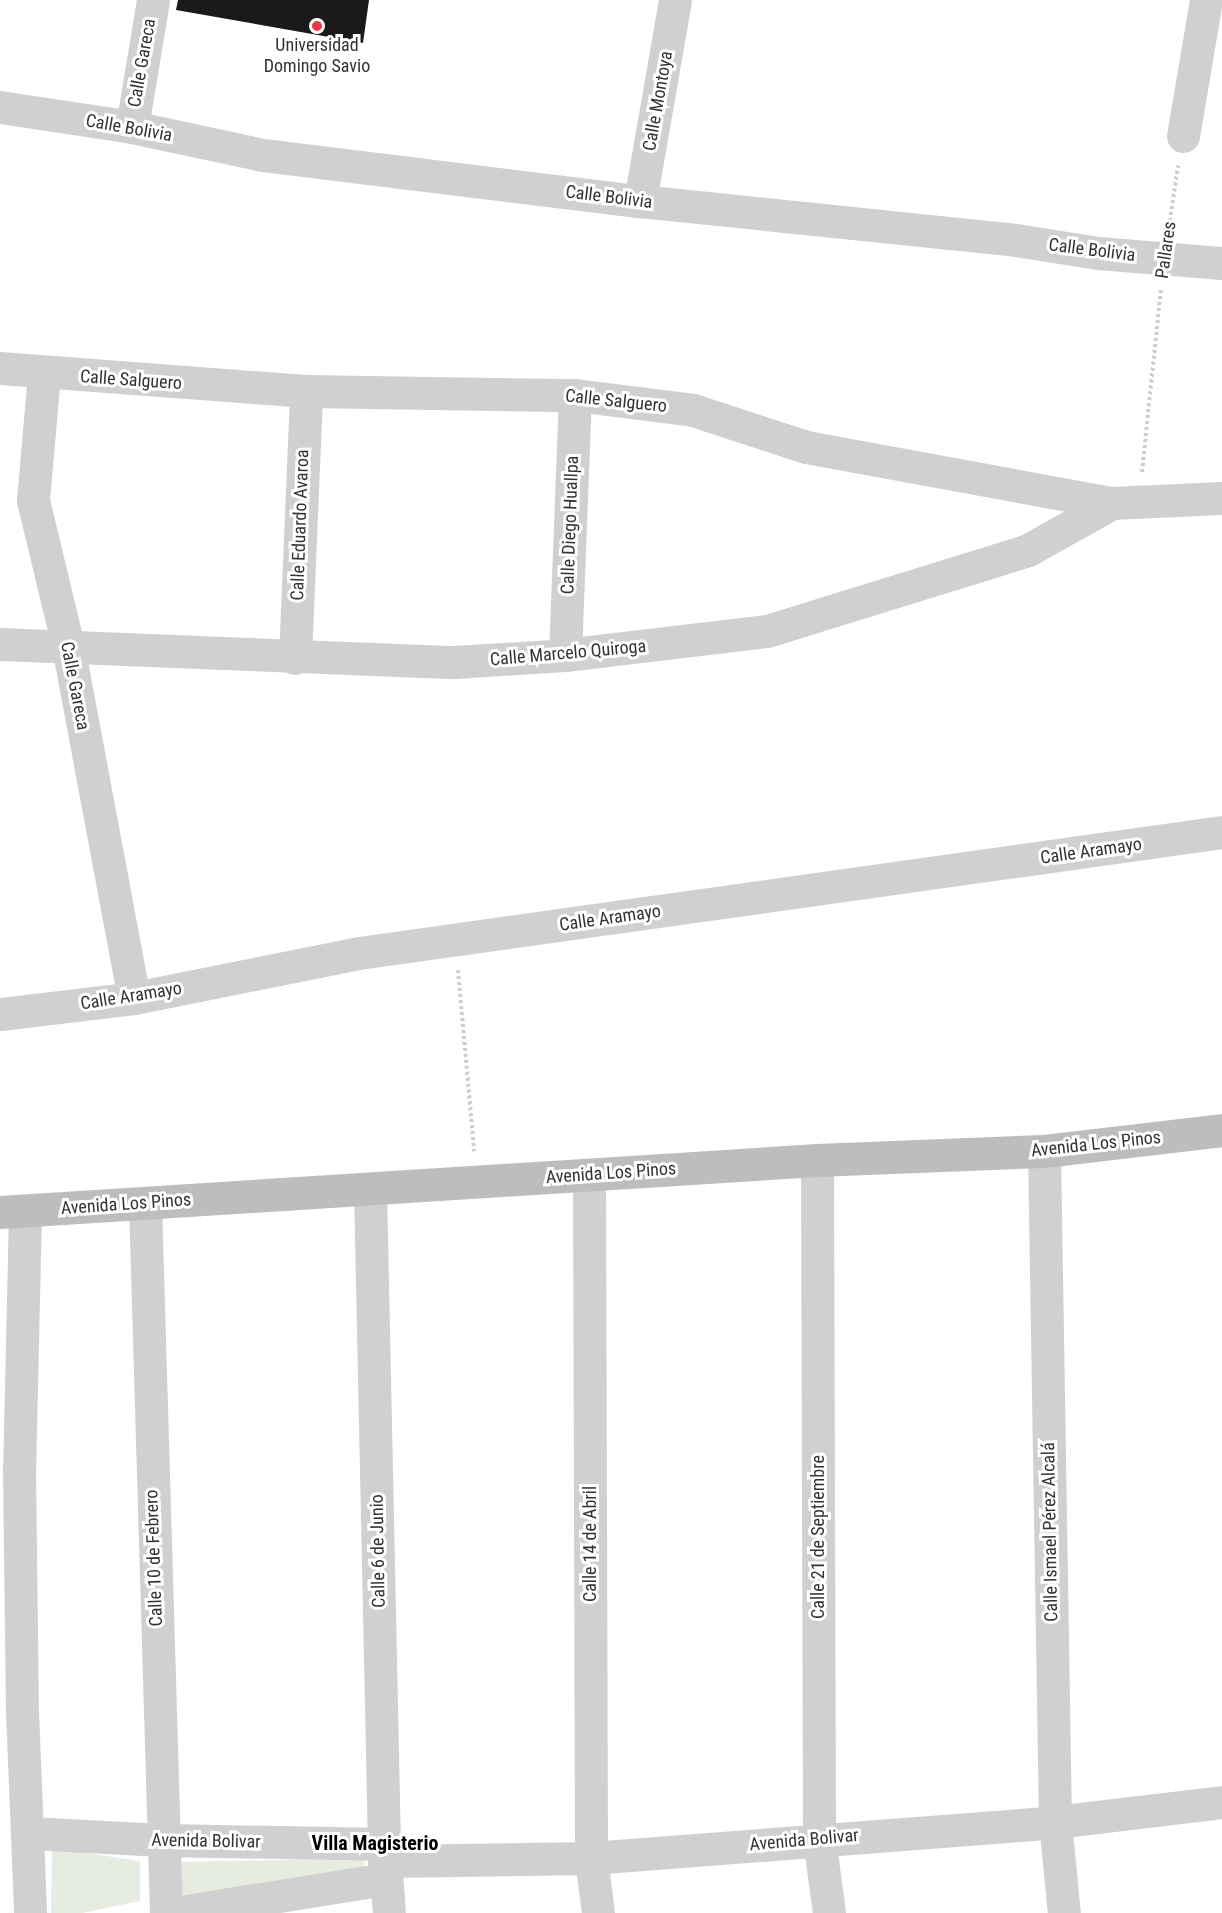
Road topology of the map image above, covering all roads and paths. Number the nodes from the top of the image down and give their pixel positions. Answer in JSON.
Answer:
{"nodes":[{"id":1,"x":153,"y":0,"type":"edge"},
{"id":2,"x":675,"y":0,"type":"edge"},
{"id":3,"x":1206,"y":0,"type":"edge"},
{"id":4,"x":0,"y":107,"type":"edge"},
{"id":5,"x":132,"y":127,"type":"junction"},
{"id":6,"x":1183,"y":136,"type":"joint"},
{"id":7,"x":640,"y":201,"type":"junction"},
{"id":8,"x":1164,"y":258,"type":"junction"},
{"id":9,"x":1222,"y":263,"type":"edge"},
{"id":10,"x":0,"y":368,"type":"edge"},
{"id":11,"x":44,"y":374,"type":"junction"},
{"id":12,"x":306,"y":391,"type":"junction"},
{"id":13,"x":575,"y":395,"type":"junction"},
{"id":14,"x":1222,"y":498,"type":"edge"},
{"id":15,"x":1125,"y":503,"type":"junction"},
{"id":16,"x":0,"y":644,"type":"edge"},
{"id":17,"x":68,"y":646,"type":"junction"},
{"id":18,"x":565,"y":655,"type":"junction"},
{"id":19,"x":295,"y":658,"type":"junction"},
{"id":20,"x":1222,"y":832,"type":"edge"},
{"id":21,"x":455,"y":939,"type":"junction"},
{"id":22,"x":134,"y":998,"type":"junction"},
{"id":23,"x":0,"y":1014,"type":"edge"},
{"id":24,"x":1222,"y":1130,"type":"edge"},
{"id":25,"x":1044,"y":1151,"type":"junction"},
{"id":26,"x":817,"y":1160,"type":"junction"},
{"id":27,"x":589,"y":1175,"type":"junction"},
{"id":28,"x":477,"y":1182,"type":"junction"},
{"id":29,"x":370,"y":1189,"type":"junction"},
{"id":30,"x":145,"y":1203,"type":"junction"},
{"id":31,"x":13,"y":1211,"type":"edge"},
{"id":32,"x":10,"y":1468,"type":"edge"},
{"id":33,"x":11,"y":1711,"type":"edge"},
{"id":34,"x":1222,"y":1802,"type":"edge"},
{"id":35,"x":1054,"y":1822,"type":"junction"},
{"id":36,"x":29,"y":1833,"type":"junction"},
{"id":37,"x":819,"y":1838,"type":"junction"},
{"id":38,"x":162,"y":1840,"type":"junction"},
{"id":39,"x":591,"y":1858,"type":"junction"},
{"id":40,"x":384,"y":1862,"type":"junction"},
{"id":41,"x":30,"y":1913,"type":"edge"},
{"id":42,"x":166,"y":1913,"type":"edge"},
{"id":43,"x":173,"y":1913,"type":"edge"},
{"id":44,"x":389,"y":1913,"type":"edge"},
{"id":45,"x":598,"y":1913,"type":"edge"},
{"id":46,"x":830,"y":1913,"type":"edge"},
{"id":47,"x":1064,"y":1913,"type":"edge"}],
"edges":[{"from":1,"to":5,"type":"street","name":"Calle Gareca"},
{"from":2,"to":7,"type":"street","name":"Calle Montoya"},
{"from":3,"to":6,"type":"street"},
{"from":4,"to":5,"type":"street","name":"Calle Bolivia"},
{"from":5,"to":7,"type":"street","name":"Calle Bolivia"},
{"from":6,"to":8,"type":"path","name":"Pallares"},
{"from":7,"to":8,"type":"street","name":"Calle Bolivia"},
{"from":8,"to":9,"type":"street","name":"Calle Bolivia"},
{"from":8,"to":15,"type":"path","name":"Pallares"},
{"from":10,"to":11,"type":"street","name":"Calle Salguero"},
{"from":11,"to":12,"type":"street","name":"Calle Salguero"},
{"from":11,"to":17,"type":"street","name":"Calle Gareca"},
{"from":12,"to":13,"type":"street","name":"Calle Salguero"},
{"from":12,"to":19,"type":"street","name":"Calle Eduardo Avaroa"},
{"from":13,"to":15,"type":"street","name":"Calle Salguero"},
{"from":13,"to":18,"type":"street","name":"Calle Diego Huallpa"},
{"from":14,"to":15,"type":"street","name":"Calle Salguero"},
{"from":15,"to":18,"type":"street","name":"Calle Marcelo Quiroga"},
{"from":16,"to":17,"type":"street","name":"Calle Marcelo Quiroga"},
{"from":17,"to":19,"type":"street","name":"Calle Marcelo Quiroga"},
{"from":17,"to":22,"type":"street","name":"Calle Gareca"},
{"from":18,"to":19,"type":"street","name":"Calle Marcelo Quiroga"},
{"from":20,"to":21,"type":"street","name":"Calle Aramayo"},
{"from":21,"to":22,"type":"street","name":"Calle Aramayo"},
{"from":21,"to":28,"type":"path"},
{"from":22,"to":23,"type":"street","name":"Calle Aramayo"},
{"from":24,"to":25,"type":"main road","name":"Avenida Los Pinos"},
{"from":25,"to":26,"type":"main road","name":"Avenida Los Pinos"},
{"from":25,"to":35,"type":"street","name":"Calle Ismael Pérez Alcalá"},
{"from":26,"to":27,"type":"main road","name":"Avenida Los Pinos"},
{"from":26,"to":37,"type":"street","name":"Calle 21 de Septiembre"},
{"from":27,"to":28,"type":"main road","name":"Avenida Los Pinos"},
{"from":27,"to":39,"type":"street","name":"Calle 14 de Abril"},
{"from":28,"to":29,"type":"main road","name":"Avenida Los Pinos"},
{"from":29,"to":30,"type":"main road","name":"Avenida Los Pinos"},
{"from":29,"to":40,"type":"street","name":"Calle 6 de Junio"},
{"from":30,"to":31,"type":"main road","name":"Avenida Los Pinos"},
{"from":30,"to":38,"type":"street","name":"Calle 10 de Febrero"},
{"from":31,"to":32,"type":"street"},
{"from":32,"to":33,"type":"street"},
{"from":33,"to":36,"type":"street"},
{"from":34,"to":35,"type":"street","name":"Avenida Bolivar"},
{"from":35,"to":37,"type":"street","name":"Avenida Bolivar"},
{"from":35,"to":47,"type":"street","name":"Calle Ismael Pérez Alcalá"},
{"from":36,"to":38,"type":"street","name":"Avenida Bolivar"},
{"from":36,"to":41,"type":"street"},
{"from":37,"to":39,"type":"street","name":"Avenida Bolivar"},
{"from":37,"to":46,"type":"street","name":"Calle 21 de Septiembre"},
{"from":38,"to":40,"type":"street","name":"Avenida Bolivar"},
{"from":38,"to":42,"type":"street","name":"Calle 10 de Febrero"},
{"from":39,"to":40,"type":"street","name":"Avenida Bolivar"},
{"from":39,"to":45,"type":"street","name":"Calle 14 de Abril"},
{"from":40,"to":43,"type":"street","name":"Avenida Bolivar"},
{"from":40,"to":44,"type":"street","name":"Calle 6 de Junio"}]}
